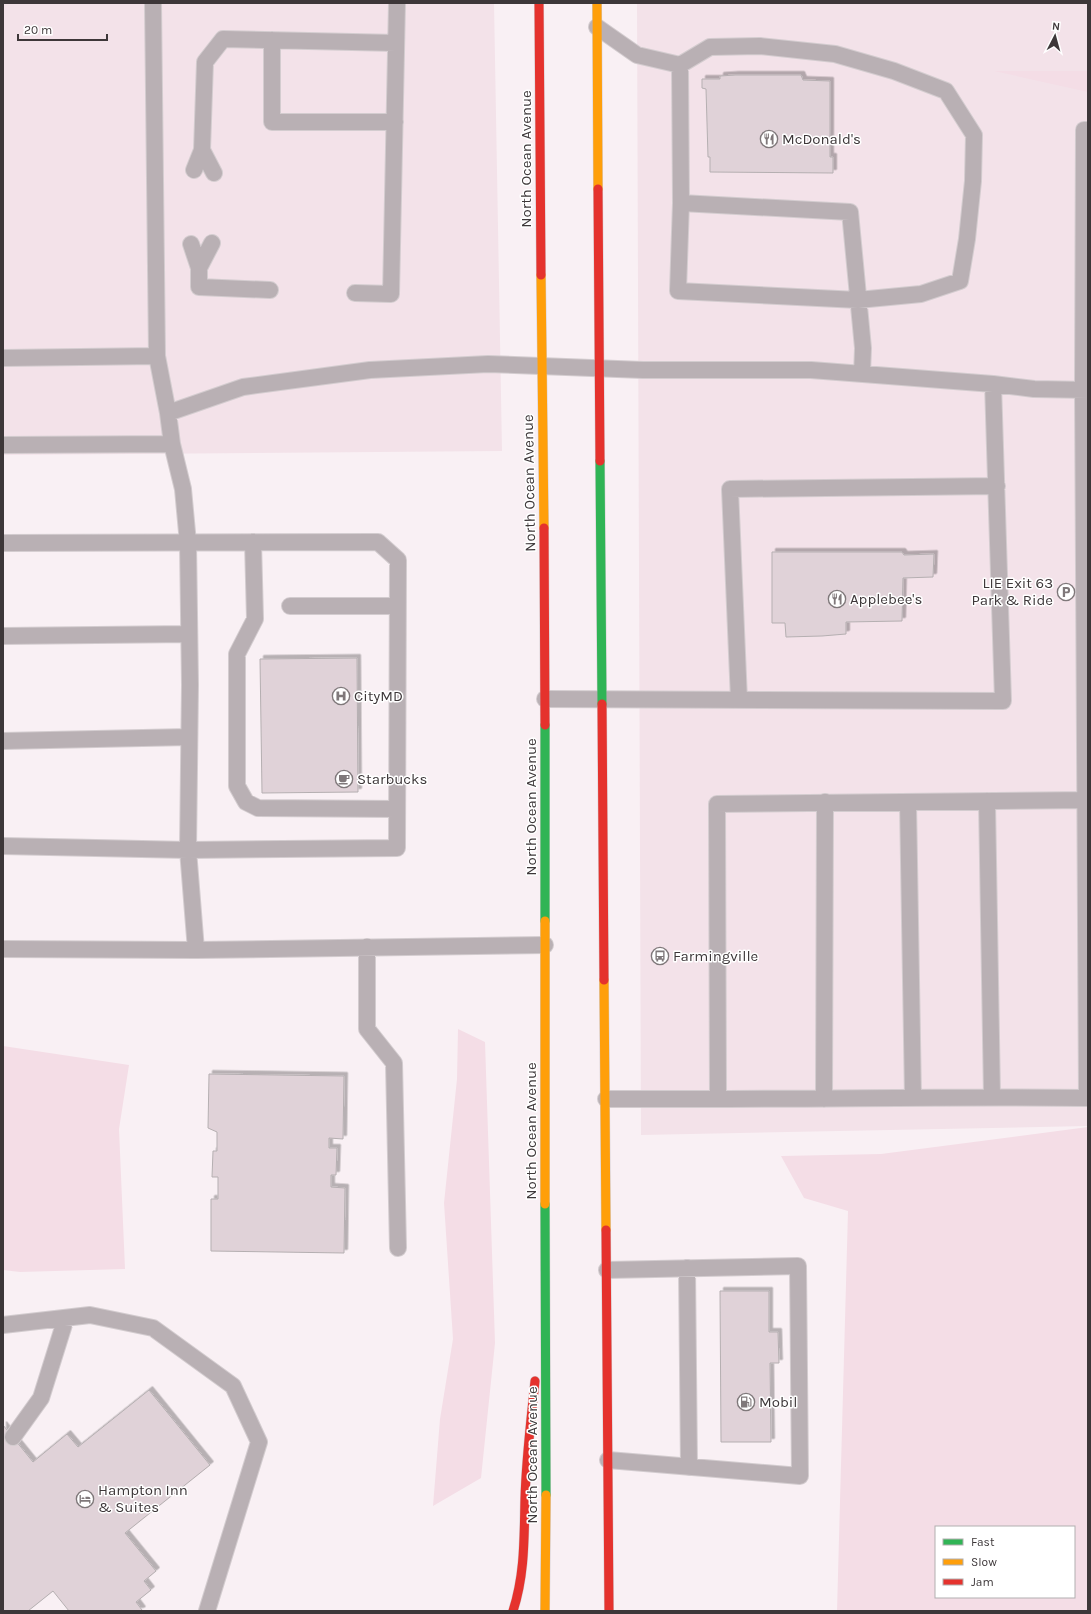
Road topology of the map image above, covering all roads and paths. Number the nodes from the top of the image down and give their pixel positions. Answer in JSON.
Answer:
{"nodes":[{"id":1,"x":153,"y":3,"type":"edge"},
{"id":2,"x":397,"y":3,"type":"edge"},
{"id":3,"x":539,"y":3,"type":"edge"},
{"id":4,"x":597,"y":3,"type":"edge"},
{"id":5,"x":597,"y":27,"type":"junction"},
{"id":6,"x":272,"y":40,"type":"junction"},
{"id":7,"x":396,"y":43,"type":"junction"},
{"id":8,"x":680,"y":65,"type":"junction"},
{"id":9,"x":395,"y":122,"type":"junction"},
{"id":10,"x":1088,"y":130,"type":"edge"},
{"id":11,"x":202,"y":150,"type":"junction"},
{"id":12,"x":194,"y":170,"type":"dead end"},
{"id":13,"x":214,"y":173,"type":"dead end"},
{"id":14,"x":681,"y":203,"type":"junction"},
{"id":15,"x":212,"y":243,"type":"dead end"},
{"id":16,"x":191,"y":244,"type":"dead end"},
{"id":17,"x":199,"y":268,"type":"junction"},
{"id":18,"x":270,"y":290,"type":"dead end"},
{"id":19,"x":355,"y":293,"type":"dead end"},
{"id":20,"x":858,"y":300,"type":"junction"},
{"id":21,"x":157,"y":356,"type":"junction"},
{"id":22,"x":3,"y":358,"type":"edge"},
{"id":23,"x":542,"y":366,"type":"junction"},
{"id":24,"x":600,"y":368,"type":"junction"},
{"id":25,"x":862,"y":374,"type":"junction"},
{"id":26,"x":993,"y":384,"type":"junction"},
{"id":27,"x":1085,"y":390,"type":"edge"},
{"id":28,"x":168,"y":413,"type":"junction"},
{"id":29,"x":172,"y":444,"type":"junction"},
{"id":30,"x":3,"y":445,"type":"edge"},
{"id":31,"x":997,"y":486,"type":"junction"},
{"id":32,"x":253,"y":542,"type":"junction"},
{"id":33,"x":3,"y":543,"type":"edge"},
{"id":34,"x":188,"y":543,"type":"junction"},
{"id":35,"x":290,"y":606,"type":"dead end"},
{"id":36,"x":397,"y":606,"type":"junction"},
{"id":37,"x":189,"y":634,"type":"junction"},
{"id":38,"x":3,"y":636,"type":"edge"},
{"id":39,"x":545,"y":699,"type":"junction"},
{"id":40,"x":602,"y":699,"type":"junction"},
{"id":41,"x":739,"y":700,"type":"junction"},
{"id":42,"x":189,"y":738,"type":"junction"},
{"id":43,"x":3,"y":741,"type":"edge"},
{"id":44,"x":1086,"y":800,"type":"edge"},
{"id":45,"x":987,"y":801,"type":"junction"},
{"id":46,"x":825,"y":802,"type":"junction"},
{"id":47,"x":908,"y":802,"type":"junction"},
{"id":48,"x":397,"y":810,"type":"junction"},
{"id":49,"x":3,"y":846,"type":"edge"},
{"id":50,"x":188,"y":850,"type":"junction"},
{"id":51,"x":546,"y":945,"type":"junction"},
{"id":52,"x":368,"y":947,"type":"junction"},
{"id":53,"x":3,"y":949,"type":"edge"},
{"id":54,"x":196,"y":950,"type":"junction"},
{"id":55,"x":992,"y":1097,"type":"junction"},
{"id":56,"x":913,"y":1098,"type":"junction"},
{"id":57,"x":1087,"y":1098,"type":"edge"},
{"id":58,"x":606,"y":1099,"type":"junction"},
{"id":59,"x":718,"y":1099,"type":"junction"},
{"id":60,"x":824,"y":1099,"type":"junction"},
{"id":61,"x":398,"y":1248,"type":"dead end"},
{"id":62,"x":687,"y":1268,"type":"junction"},
{"id":63,"x":606,"y":1270,"type":"junction"},
{"id":64,"x":545,"y":1274,"type":"junction"},
{"id":65,"x":66,"y":1318,"type":"junction"},
{"id":66,"x":3,"y":1325,"type":"edge"},
{"id":67,"x":13,"y":1437,"type":"dead end"},
{"id":68,"x":608,"y":1460,"type":"junction"},
{"id":69,"x":688,"y":1467,"type":"junction"},
{"id":70,"x":206,"y":1611,"type":"edge"},
{"id":71,"x":513,"y":1611,"type":"edge"},
{"id":72,"x":545,"y":1611,"type":"edge"},
{"id":73,"x":609,"y":1611,"type":"edge"}],
"edges":[{"from":1,"to":21,"type":"lane"},
{"from":2,"to":7,"type":"lane"},
{"from":3,"to":23,"type":"highway","name":"North Ocean Avenue"},
{"from":4,"to":5,"type":"highway"},
{"from":5,"to":8,"type":"lane"},
{"from":5,"to":24,"type":"highway"},
{"from":6,"to":7,"type":"lane"},
{"from":6,"to":9,"type":"lane"},
{"from":6,"to":11,"type":"lane"},
{"from":7,"to":9,"type":"lane"},
{"from":8,"to":14,"type":"lane"},
{"from":8,"to":20,"type":"lane"},
{"from":9,"to":19,"type":"lane"},
{"from":10,"to":27,"type":"lane"},
{"from":11,"to":12,"type":"lane"},
{"from":11,"to":13,"type":"lane"},
{"from":14,"to":20,"type":"lane"},
{"from":14,"to":20,"type":"lane"},
{"from":15,"to":17,"type":"lane"},
{"from":16,"to":17,"type":"lane"},
{"from":17,"to":18,"type":"lane"},
{"from":20,"to":25,"type":"lane"},
{"from":21,"to":22,"type":"lane"},
{"from":21,"to":28,"type":"lane"},
{"from":23,"to":24,"type":"lane"},
{"from":23,"to":28,"type":"lane"},
{"from":23,"to":39,"type":"highway","name":"North Ocean Avenue"},
{"from":24,"to":25,"type":"lane"},
{"from":24,"to":40,"type":"highway"},
{"from":25,"to":26,"type":"lane"},
{"from":26,"to":27,"type":"lane"},
{"from":26,"to":31,"type":"lane"},
{"from":27,"to":44,"type":"lane"},
{"from":28,"to":29,"type":"lane"},
{"from":29,"to":30,"type":"lane"},
{"from":29,"to":34,"type":"lane"},
{"from":31,"to":41,"type":"lane"},
{"from":31,"to":41,"type":"lane"},
{"from":32,"to":34,"type":"lane"},
{"from":32,"to":36,"type":"lane"},
{"from":32,"to":48,"type":"lane"},
{"from":33,"to":34,"type":"lane"},
{"from":34,"to":37,"type":"lane"},
{"from":35,"to":36,"type":"lane"},
{"from":36,"to":48,"type":"lane"},
{"from":37,"to":38,"type":"lane"},
{"from":37,"to":42,"type":"lane"},
{"from":39,"to":40,"type":"lane"},
{"from":39,"to":51,"type":"highway","name":"North Ocean Avenue"},
{"from":40,"to":41,"type":"lane"},
{"from":40,"to":58,"type":"highway"},
{"from":42,"to":43,"type":"lane"},
{"from":42,"to":50,"type":"lane"},
{"from":44,"to":45,"type":"lane"},
{"from":44,"to":57,"type":"lane"},
{"from":45,"to":47,"type":"lane"},
{"from":45,"to":55,"type":"lane"},
{"from":46,"to":47,"type":"lane"},
{"from":46,"to":59,"type":"lane"},
{"from":46,"to":60,"type":"lane"},
{"from":47,"to":56,"type":"lane"},
{"from":48,"to":50,"type":"lane"},
{"from":49,"to":50,"type":"lane"},
{"from":50,"to":54,"type":"lane"},
{"from":51,"to":52,"type":"lane"},
{"from":51,"to":64,"type":"highway","name":"North Ocean Avenue"},
{"from":52,"to":54,"type":"lane"},
{"from":52,"to":61,"type":"lane"},
{"from":53,"to":54,"type":"lane"},
{"from":55,"to":56,"type":"lane"},
{"from":55,"to":57,"type":"lane"},
{"from":56,"to":60,"type":"lane"},
{"from":58,"to":59,"type":"lane"},
{"from":58,"to":63,"type":"highway"},
{"from":59,"to":60,"type":"lane"},
{"from":62,"to":63,"type":"lane"},
{"from":62,"to":69,"type":"lane"},
{"from":62,"to":69,"type":"lane"},
{"from":63,"to":68,"type":"highway"},
{"from":64,"to":71,"type":"highway"},
{"from":64,"to":72,"type":"highway","name":"North Ocean Avenue"},
{"from":65,"to":66,"type":"lane"},
{"from":65,"to":67,"type":"lane"},
{"from":65,"to":70,"type":"lane"},
{"from":68,"to":69,"type":"lane"},
{"from":68,"to":73,"type":"highway"}]}
